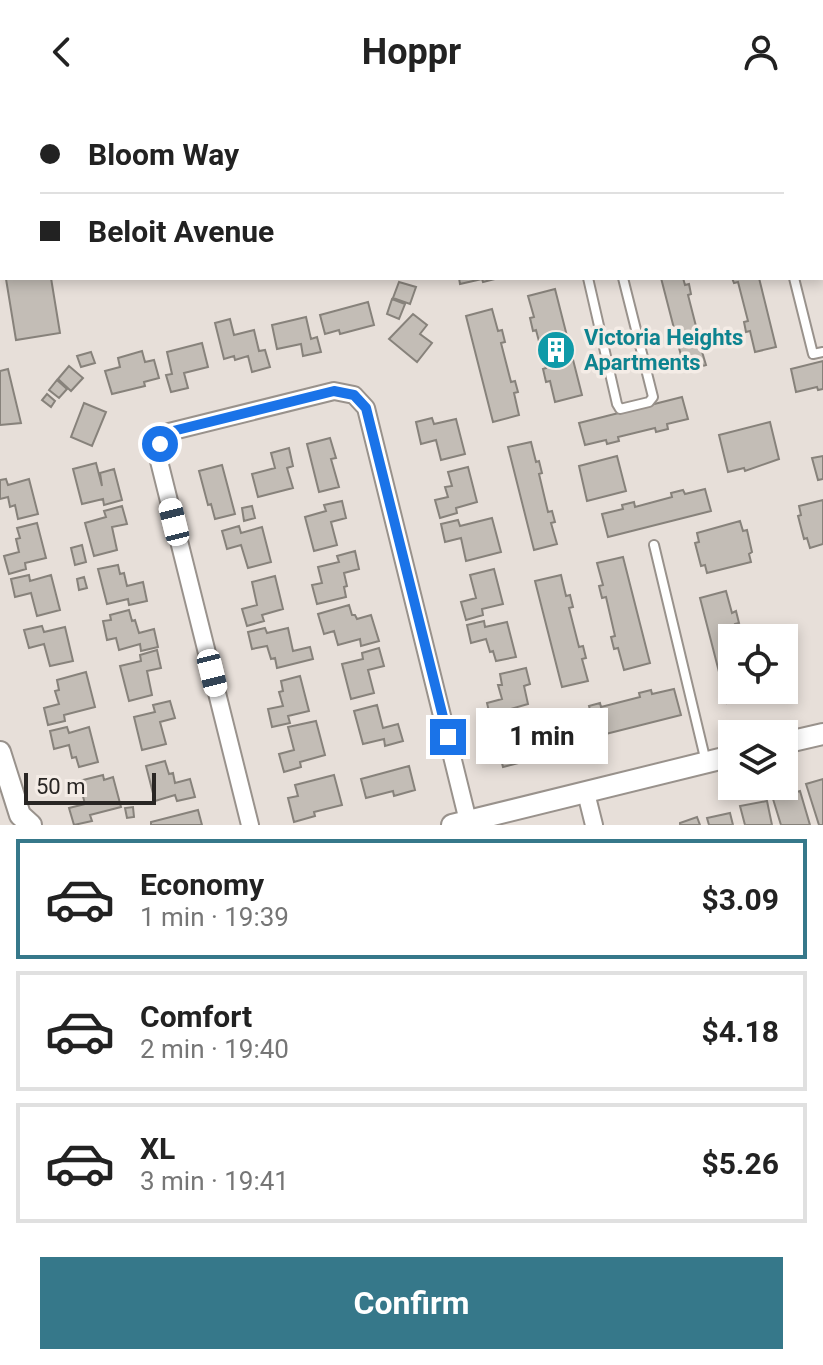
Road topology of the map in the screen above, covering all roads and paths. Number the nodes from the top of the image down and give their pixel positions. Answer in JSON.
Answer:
{"nodes":[{"id":1,"x":588,"y":280,"type":"edge"},
{"id":2,"x":624,"y":280,"type":"edge"},
{"id":3,"x":794,"y":280,"type":"edge"},
{"id":4,"x":823,"y":352,"type":"edge"},
{"id":5,"x":654,"y":545,"type":"dead end"},
{"id":6,"x":823,"y":734,"type":"edge"},
{"id":7,"x":798,"y":740,"type":"edge"},
{"id":8,"x":0,"y":752,"type":"edge"},
{"id":9,"x":718,"y":760,"type":"edge"},
{"id":10,"x":707,"y":763,"type":"junction"},
{"id":11,"x":586,"y":793,"type":"junction"},
{"id":12,"x":22,"y":822,"type":"edge"},
{"id":13,"x":460,"y":823,"type":"edge"},
{"id":14,"x":250,"y":825,"type":"edge"},
{"id":15,"x":594,"y":825,"type":"edge"}],
"edges":[{"from":1,"to":2,"type":"lane"},
{"from":3,"to":4,"type":"lane"},
{"from":5,"to":10,"type":"lane"},
{"from":6,"to":7,"type":"street"},
{"from":8,"to":12,"type":"street"},
{"from":9,"to":10,"type":"street"},
{"from":10,"to":11,"type":"street"},
{"from":11,"to":13,"type":"street"},
{"from":11,"to":15,"type":"street"},
{"from":13,"to":14,"type":"street"}]}
